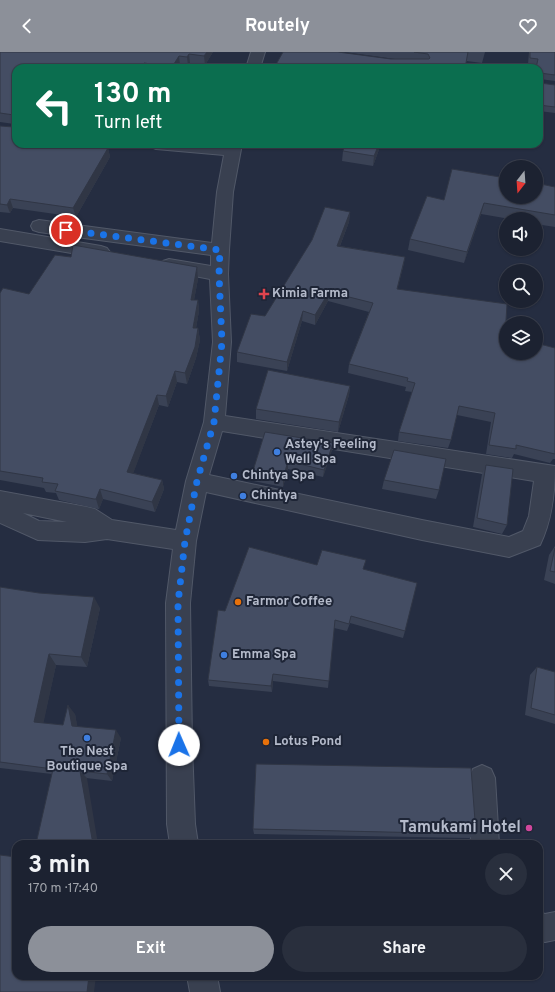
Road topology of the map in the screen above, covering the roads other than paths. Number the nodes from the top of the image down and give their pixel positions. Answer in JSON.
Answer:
{"nodes":[{"id":1,"x":258,"y":52,"type":"edge"},
{"id":2,"x":255,"y":64,"type":"edge"},
{"id":3,"x":233,"y":148,"type":"edge"},
{"id":4,"x":0,"y":221,"type":"edge"},
{"id":5,"x":0,"y":235,"type":"edge"},
{"id":6,"x":47,"y":235,"type":"junction"},
{"id":7,"x":220,"y":250,"type":"junction"},
{"id":8,"x":120,"y":256,"type":"edge"},
{"id":9,"x":150,"y":261,"type":"edge"},
{"id":10,"x":219,"y":274,"type":"junction"},
{"id":11,"x":214,"y":422,"type":"junction"},
{"id":12,"x":551,"y":475,"type":"edge"},
{"id":13,"x":197,"y":481,"type":"junction"},
{"id":14,"x":0,"y":500,"type":"edge"},
{"id":15,"x":0,"y":512,"type":"edge"},
{"id":16,"x":107,"y":529,"type":"junction"},
{"id":17,"x":185,"y":541,"type":"junction"},
{"id":18,"x":482,"y":778,"type":"dead end"},
{"id":19,"x":183,"y":840,"type":"edge"},
{"id":20,"x":485,"y":840,"type":"edge"},
{"id":21,"x":555,"y":926,"type":"edge"},
{"id":22,"x":543,"y":927,"type":"edge"},
{"id":23,"x":203,"y":980,"type":"edge"},
{"id":24,"x":205,"y":992,"type":"edge"}],
"edges":[{"from":1,"to":2,"type":"street"},
{"from":3,"to":7,"type":"street"},
{"from":4,"to":6,"type":"street"},
{"from":5,"to":6,"type":"street"},
{"from":6,"to":7,"type":"street"},
{"from":6,"to":8,"type":"street"},
{"from":7,"to":10,"type":"street"},
{"from":9,"to":10,"type":"street"},
{"from":10,"to":11,"type":"street"},
{"from":11,"to":12,"type":"street"},
{"from":11,"to":13,"type":"street"},
{"from":12,"to":13,"type":"street"},
{"from":13,"to":17,"type":"street"},
{"from":14,"to":16,"type":"street"},
{"from":15,"to":16,"type":"street"},
{"from":16,"to":17,"type":"street"},
{"from":17,"to":19,"type":"street"},
{"from":18,"to":20,"type":"street"},
{"from":21,"to":22,"type":"street"},
{"from":23,"to":24,"type":"street"}]}
